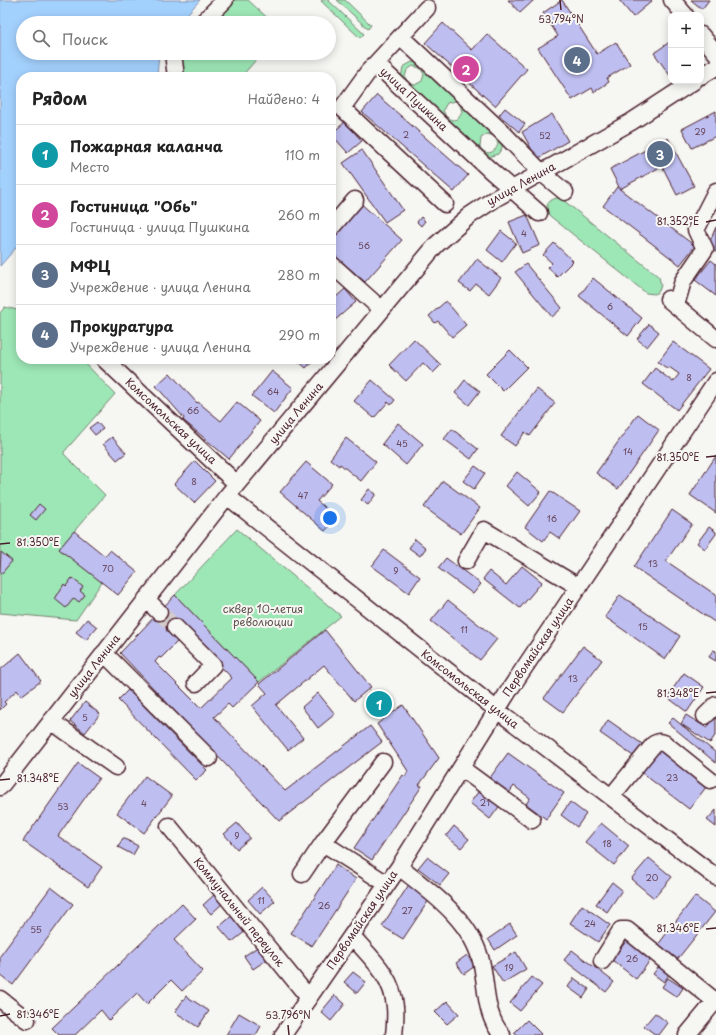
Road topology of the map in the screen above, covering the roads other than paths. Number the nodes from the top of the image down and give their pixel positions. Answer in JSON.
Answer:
{"nodes":[{"id":1,"x":225,"y":0,"type":"edge"},
{"id":2,"x":672,"y":0,"type":"edge"},
{"id":3,"x":427,"y":8,"type":"dead end"},
{"id":4,"x":682,"y":12,"type":"edge"},
{"id":5,"x":209,"y":16,"type":"edge"},
{"id":6,"x":401,"y":37,"type":"junction"},
{"id":7,"x":704,"y":39,"type":"edge"},
{"id":8,"x":716,"y":53,"type":"edge"},
{"id":9,"x":174,"y":60,"type":"edge"},
{"id":10,"x":376,"y":64,"type":"junction"},
{"id":11,"x":716,"y":66,"type":"edge"},
{"id":12,"x":175,"y":72,"type":"edge"},
{"id":13,"x":704,"y":74,"type":"edge"},
{"id":14,"x":689,"y":84,"type":"edge"},
{"id":15,"x":542,"y":173,"type":"junction"},
{"id":16,"x":511,"y":189,"type":"junction"},
{"id":17,"x":716,"y":191,"type":"edge"},
{"id":18,"x":565,"y":192,"type":"dead end"},
{"id":19,"x":355,"y":200,"type":"dead end"},
{"id":20,"x":445,"y":204,"type":"dead end"},
{"id":21,"x":539,"y":213,"type":"dead end"},
{"id":22,"x":336,"y":222,"type":"edge"},
{"id":23,"x":336,"y":269,"type":"edge"},
{"id":24,"x":382,"y":310,"type":"junction"},
{"id":25,"x":716,"y":339,"type":"edge"},
{"id":26,"x":109,"y":364,"type":"edge"},
{"id":27,"x":716,"y":381,"type":"edge"},
{"id":28,"x":232,"y":490,"type":"junction"},
{"id":29,"x":466,"y":561,"type":"dead end"},
{"id":30,"x":579,"y":587,"type":"junction"},
{"id":31,"x":146,"y":599,"type":"junction"},
{"id":32,"x":159,"y":612,"type":"tunnel mouth"},
{"id":33,"x":175,"y":628,"type":"tunnel mouth"},
{"id":34,"x":104,"y":652,"type":"junction"},
{"id":35,"x":196,"y":683,"type":"dead end"},
{"id":36,"x":497,"y":710,"type":"junction"},
{"id":37,"x":51,"y":721,"type":"junction"},
{"id":38,"x":209,"y":758,"type":"dead end"},
{"id":39,"x":382,"y":762,"type":"dead end"},
{"id":40,"x":116,"y":767,"type":"dead end"},
{"id":41,"x":460,"y":768,"type":"junction"},
{"id":42,"x":710,"y":780,"type":"dead end"},
{"id":43,"x":0,"y":787,"type":"edge"},
{"id":44,"x":611,"y":797,"type":"junction"},
{"id":45,"x":532,"y":820,"type":"dead end"},
{"id":46,"x":169,"y":826,"type":"dead end"},
{"id":47,"x":323,"y":843,"type":"junction"},
{"id":48,"x":399,"y":867,"type":"junction"},
{"id":49,"x":302,"y":874,"type":"dead end"},
{"id":50,"x":716,"y":877,"type":"edge"},
{"id":51,"x":387,"y":884,"type":"junction"},
{"id":52,"x":352,"y":936,"type":"junction"},
{"id":53,"x":602,"y":961,"type":"dead end"},
{"id":54,"x":308,"y":998,"type":"junction"},
{"id":55,"x":0,"y":999,"type":"edge"},
{"id":56,"x":716,"y":1001,"type":"edge"},
{"id":57,"x":27,"y":1020,"type":"dead end"},
{"id":58,"x":283,"y":1035,"type":"edge"},
{"id":59,"x":394,"y":1035,"type":"edge"},
{"id":60,"x":502,"y":1035,"type":"edge"},
{"id":61,"x":687,"y":1035,"type":"edge"}],
"edges":[{"from":1,"to":5,"type":"street"},
{"from":2,"to":4,"type":"street"},
{"from":3,"to":6,"type":"street","name":"улица Пушкина"},
{"from":6,"to":10,"type":"street","name":"улица Пушкина"},
{"from":6,"to":15,"type":"street"},
{"from":7,"to":8,"type":"street"},
{"from":9,"to":12,"type":"street"},
{"from":10,"to":16,"type":"street","name":"улица Пушкина"},
{"from":10,"to":20,"type":"street"},
{"from":11,"to":13,"type":"street"},
{"from":14,"to":15,"type":"street","name":"улица Ленина"},
{"from":15,"to":16,"type":"street","name":"улица Ленина"},
{"from":15,"to":18,"type":"street"},
{"from":16,"to":21,"type":"street","name":"улица Пушкина"},
{"from":16,"to":24,"type":"street","name":"улица Ленина"},
{"from":17,"to":25,"type":"street"},
{"from":19,"to":22,"type":"street"},
{"from":23,"to":24,"type":"street"},
{"from":24,"to":28,"type":"street","name":"улица Ленина"},
{"from":26,"to":28,"type":"street","name":"Комсомольская улица"},
{"from":27,"to":30,"type":"street","name":"Первомайская улица"},
{"from":28,"to":31,"type":"street","name":"улица Ленина"},
{"from":28,"to":36,"type":"street","name":"Комсомольская улица"},
{"from":29,"to":30,"type":"street"},
{"from":30,"to":36,"type":"street","name":"Первомайская улица"},
{"from":31,"to":32,"type":"street"},
{"from":31,"to":34,"type":"street","name":"улица Ленина"},
{"from":33,"to":35,"type":"street"},
{"from":34,"to":37,"type":"street","name":"улица Ленина"},
{"from":34,"to":38,"type":"street"},
{"from":36,"to":41,"type":"street","name":"Первомайская улица"},
{"from":36,"to":44,"type":"street","name":"Комсомольская улица"},
{"from":37,"to":40,"type":"street"},
{"from":37,"to":43,"type":"street","name":"улица Ленина"},
{"from":39,"to":47,"type":"street"},
{"from":41,"to":45,"type":"street"},
{"from":41,"to":48,"type":"street","name":"Первомайская улица"},
{"from":42,"to":44,"type":"street"},
{"from":44,"to":50,"type":"street","name":"Комсомольская улица"},
{"from":46,"to":54,"type":"street","name":"Коммунальный переулок"},
{"from":47,"to":49,"type":"street"},
{"from":47,"to":51,"type":"street"},
{"from":48,"to":51,"type":"street","name":"Первомайская улица"},
{"from":48,"to":60,"type":"street"},
{"from":51,"to":52,"type":"street","name":"Первомайская улица"},
{"from":52,"to":54,"type":"street","name":"Первомайская улица"},
{"from":52,"to":59,"type":"street"},
{"from":53,"to":56,"type":"street"},
{"from":54,"to":58,"type":"street","name":"Первомайская улица"},
{"from":55,"to":57,"type":"street"},
{"from":56,"to":61,"type":"street"}]}
